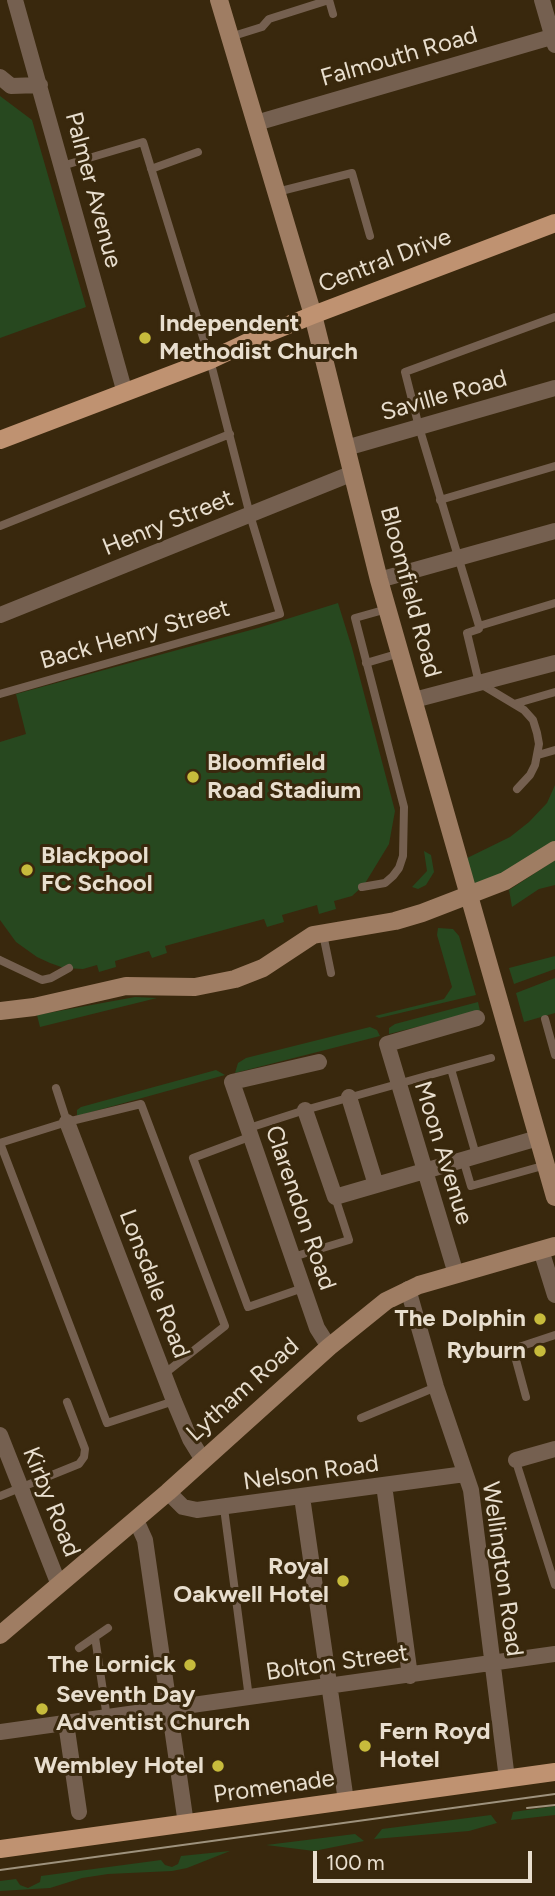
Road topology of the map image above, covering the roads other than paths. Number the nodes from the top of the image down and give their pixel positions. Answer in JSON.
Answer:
{"nodes":[{"id":1,"x":15,"y":0,"type":"edge"},
{"id":2,"x":219,"y":0,"type":"edge"},
{"id":3,"x":542,"y":0,"type":"edge"},
{"id":4,"x":333,"y":14,"type":"dead end"},
{"id":5,"x":230,"y":37,"type":"junction"},
{"id":6,"x":554,"y":39,"type":"edge"},
{"id":7,"x":0,"y":77,"type":"edge"},
{"id":8,"x":40,"y":85,"type":"junction"},
{"id":9,"x":256,"y":123,"type":"junction"},
{"id":10,"x":198,"y":152,"type":"dead end"},
{"id":11,"x":62,"y":166,"type":"junction"},
{"id":12,"x":151,"y":169,"type":"junction"},
{"id":13,"x":277,"y":192,"type":"junction"},
{"id":14,"x":555,"y":223,"type":"edge"},
{"id":15,"x":370,"y":236,"type":"dead end"},
{"id":16,"x":313,"y":315,"type":"junction"},
{"id":17,"x":555,"y":317,"type":"edge"},
{"id":18,"x":210,"y":360,"type":"junction"},
{"id":19,"x":555,"y":388,"type":"edge"},
{"id":20,"x":125,"y":393,"type":"junction"},
{"id":21,"x":419,"y":427,"type":"junction"},
{"id":22,"x":230,"y":434,"type":"junction"},
{"id":23,"x":0,"y":440,"type":"edge"},
{"id":24,"x":346,"y":448,"type":"junction"},
{"id":25,"x":555,"y":466,"type":"edge"},
{"id":26,"x":353,"y":473,"type":"junction"},
{"id":27,"x":440,"y":500,"type":"junction"},
{"id":28,"x":250,"y":515,"type":"junction"},
{"id":29,"x":0,"y":526,"type":"edge"},
{"id":30,"x":555,"y":531,"type":"edge"},
{"id":31,"x":458,"y":558,"type":"junction"},
{"id":32,"x":379,"y":580,"type":"junction"},
{"id":33,"x":555,"y":603,"type":"edge"},
{"id":34,"x":387,"y":608,"type":"junction"},
{"id":35,"x":0,"y":615,"type":"edge"},
{"id":36,"x":479,"y":626,"type":"junction"},
{"id":37,"x":400,"y":653,"type":"junction"},
{"id":38,"x":366,"y":663,"type":"junction"},
{"id":39,"x":555,"y":663,"type":"edge"},
{"id":40,"x":479,"y":683,"type":"junction"},
{"id":41,"x":555,"y":692,"type":"edge"},
{"id":42,"x":0,"y":694,"type":"edge"},
{"id":43,"x":414,"y":700,"type":"junction"},
{"id":44,"x":514,"y":704,"type":"junction"},
{"id":45,"x":555,"y":750,"type":"edge"},
{"id":46,"x":538,"y":755,"type":"junction"},
{"id":47,"x":517,"y":789,"type":"dead end"},
{"id":48,"x":555,"y":850,"type":"edge"},
{"id":49,"x":362,"y":887,"type":"dead end"},
{"id":50,"x":470,"y":896,"type":"junction"},
{"id":51,"x":323,"y":931,"type":"junction"},
{"id":52,"x":0,"y":960,"type":"edge"},
{"id":53,"x":69,"y":968,"type":"dead end"},
{"id":54,"x":331,"y":973,"type":"dead end"},
{"id":55,"x":0,"y":1011,"type":"edge"},
{"id":56,"x":477,"y":1018,"type":"dead end"},
{"id":57,"x":545,"y":1020,"type":"dead end"},
{"id":58,"x":555,"y":1055,"type":"edge"},
{"id":59,"x":491,"y":1058,"type":"dead end"},
{"id":60,"x":319,"y":1062,"type":"dead end"},
{"id":61,"x":451,"y":1069,"type":"junction"},
{"id":62,"x":398,"y":1083,"type":"junction"},
{"id":63,"x":56,"y":1088,"type":"dead end"},
{"id":64,"x":349,"y":1097,"type":"junction"},
{"id":65,"x":305,"y":1110,"type":"junction"},
{"id":66,"x":67,"y":1122,"type":"junction"},
{"id":67,"x":250,"y":1132,"type":"junction"},
{"id":68,"x":538,"y":1138,"type":"junction"},
{"id":69,"x":470,"y":1157,"type":"junction"},
{"id":70,"x":548,"y":1158,"type":"edge"},
{"id":71,"x":424,"y":1171,"type":"junction"},
{"id":72,"x":376,"y":1185,"type":"junction"},
{"id":73,"x":555,"y":1196,"type":"edge"},
{"id":74,"x":335,"y":1197,"type":"junction"},
{"id":75,"x":548,"y":1248,"type":"edge"},
{"id":76,"x":293,"y":1257,"type":"junction"},
{"id":77,"x":456,"y":1274,"type":"junction"},
{"id":78,"x":303,"y":1288,"type":"junction"},
{"id":79,"x":408,"y":1289,"type":"junction"},
{"id":80,"x":555,"y":1295,"type":"edge"},
{"id":81,"x":555,"y":1335,"type":"edge"},
{"id":82,"x":329,"y":1347,"type":"junction"},
{"id":83,"x":164,"y":1374,"type":"junction"},
{"id":84,"x":436,"y":1387,"type":"junction"},
{"id":85,"x":526,"y":1397,"type":"dead end"},
{"id":86,"x":174,"y":1401,"type":"junction"},
{"id":87,"x":67,"y":1402,"type":"dead end"},
{"id":88,"x":361,"y":1418,"type":"dead end"},
{"id":89,"x":0,"y":1436,"type":"edge"},
{"id":90,"x":555,"y":1449,"type":"edge"},
{"id":91,"x":203,"y":1460,"type":"junction"},
{"id":92,"x":517,"y":1464,"type":"joint"},
{"id":93,"x":465,"y":1474,"type":"junction"},
{"id":94,"x":384,"y":1485,"type":"junction"},
{"id":95,"x":21,"y":1488,"type":"junction"},
{"id":96,"x":168,"y":1492,"type":"junction"},
{"id":97,"x":0,"y":1496,"type":"edge"},
{"id":98,"x":302,"y":1497,"type":"junction"},
{"id":99,"x":224,"y":1508,"type":"junction"},
{"id":100,"x":136,"y":1520,"type":"junction"},
{"id":101,"x":59,"y":1584,"type":"junction"},
{"id":102,"x":555,"y":1586,"type":"edge"},
{"id":103,"x":108,"y":1628,"type":"dead end"},
{"id":104,"x":0,"y":1635,"type":"edge"},
{"id":105,"x":95,"y":1637,"type":"junction"},
{"id":106,"x":79,"y":1648,"type":"dead end"},
{"id":107,"x":555,"y":1654,"type":"edge"},
{"id":108,"x":493,"y":1664,"type":"junction"},
{"id":109,"x":410,"y":1675,"type":"junction"},
{"id":110,"x":330,"y":1687,"type":"junction"},
{"id":111,"x":249,"y":1698,"type":"junction"},
{"id":112,"x":170,"y":1709,"type":"junction"},
{"id":113,"x":107,"y":1718,"type":"junction"},
{"id":114,"x":66,"y":1723,"type":"junction"},
{"id":115,"x":0,"y":1732,"type":"edge"},
{"id":116,"x":555,"y":1772,"type":"edge"},
{"id":117,"x":507,"y":1779,"type":"junction"},
{"id":118,"x":346,"y":1801,"type":"junction"},
{"id":119,"x":79,"y":1812,"type":"dead end"},
{"id":120,"x":186,"y":1824,"type":"junction"},
{"id":121,"x":0,"y":1849,"type":"edge"}],
"edges":[{"from":1,"to":8,"type":"street","name":"Palmer Avenue"},
{"from":2,"to":5,"type":"street","name":"Bloomfield Road"},
{"from":3,"to":6,"type":"street"},
{"from":4,"to":5,"type":"lane"},
{"from":5,"to":9,"type":"street","name":"Bloomfield Road"},
{"from":6,"to":9,"type":"street","name":"Falmouth Road"},
{"from":7,"to":8,"type":"street"},
{"from":8,"to":11,"type":"street","name":"Palmer Avenue"},
{"from":9,"to":13,"type":"street","name":"Bloomfield Road"},
{"from":10,"to":12,"type":"lane"},
{"from":11,"to":12,"type":"lane"},
{"from":11,"to":20,"type":"street","name":"Palmer Avenue"},
{"from":12,"to":18,"type":"lane"},
{"from":13,"to":15,"type":"lane"},
{"from":13,"to":16,"type":"street","name":"Bloomfield Road"},
{"from":14,"to":16,"type":"main road","name":"Central Drive"},
{"from":16,"to":18,"type":"main road","name":"Central Drive"},
{"from":16,"to":24,"type":"street","name":"Bloomfield Road"},
{"from":17,"to":21,"type":"lane"},
{"from":18,"to":20,"type":"main road","name":"Central Drive"},
{"from":18,"to":22,"type":"lane"},
{"from":19,"to":21,"type":"street","name":"Saville Road"},
{"from":20,"to":23,"type":"main road","name":"Central Drive"},
{"from":21,"to":24,"type":"street","name":"Saville Road"},
{"from":21,"to":27,"type":"lane"},
{"from":22,"to":28,"type":"lane"},
{"from":22,"to":29,"type":"lane"},
{"from":24,"to":26,"type":"street","name":"Bloomfield Road"},
{"from":25,"to":27,"type":"lane"},
{"from":26,"to":28,"type":"street","name":"Henry Street"},
{"from":26,"to":32,"type":"street","name":"Bloomfield Road"},
{"from":27,"to":31,"type":"lane"},
{"from":28,"to":35,"type":"street","name":"Henry Street"},
{"from":28,"to":42,"type":"lane","name":"Back Henry Street"},
{"from":30,"to":31,"type":"street"},
{"from":31,"to":32,"type":"street"},
{"from":31,"to":36,"type":"lane"},
{"from":32,"to":34,"type":"street","name":"Bloomfield Road"},
{"from":33,"to":36,"type":"lane"},
{"from":34,"to":37,"type":"street","name":"Bloomfield Road"},
{"from":34,"to":38,"type":"lane"},
{"from":36,"to":40,"type":"lane"},
{"from":37,"to":38,"type":"lane"},
{"from":37,"to":43,"type":"street","name":"Bloomfield Road"},
{"from":38,"to":49,"type":"lane"},
{"from":39,"to":40,"type":"street"},
{"from":40,"to":43,"type":"street"},
{"from":40,"to":44,"type":"lane"},
{"from":41,"to":44,"type":"lane"},
{"from":43,"to":50,"type":"street","name":"Bloomfield Road"},
{"from":44,"to":46,"type":"lane"},
{"from":45,"to":46,"type":"lane"},
{"from":46,"to":47,"type":"lane"},
{"from":48,"to":50,"type":"street"},
{"from":50,"to":51,"type":"street"},
{"from":50,"to":68,"type":"street","name":"Bloomfield Road"},
{"from":51,"to":54,"type":"lane"},
{"from":51,"to":55,"type":"street"},
{"from":52,"to":53,"type":"lane"},
{"from":56,"to":62,"type":"street","name":"Moon Avenue"},
{"from":57,"to":58,"type":"lane"},
{"from":59,"to":61,"type":"lane"},
{"from":60,"to":67,"type":"street","name":"Clarendon Road"},
{"from":61,"to":62,"type":"lane"},
{"from":61,"to":69,"type":"lane"},
{"from":62,"to":64,"type":"lane"},
{"from":62,"to":71,"type":"street","name":"Moon Avenue"},
{"from":63,"to":66,"type":"lane"},
{"from":64,"to":65,"type":"lane"},
{"from":64,"to":72,"type":"street"},
{"from":65,"to":67,"type":"lane"},
{"from":65,"to":74,"type":"street"},
{"from":66,"to":83,"type":"street","name":"Lonsdale Road"},
{"from":66,"to":83,"type":"lane"},
{"from":66,"to":86,"type":"lane"},
{"from":67,"to":76,"type":"street","name":"Clarendon Road"},
{"from":67,"to":78,"type":"lane"},
{"from":68,"to":69,"type":"street"},
{"from":68,"to":70,"type":"street","name":"Bloomfield Road"},
{"from":69,"to":70,"type":"lane"},
{"from":69,"to":71,"type":"street"},
{"from":70,"to":73,"type":"street","name":"Bloomfield Road"},
{"from":71,"to":72,"type":"street"},
{"from":71,"to":77,"type":"street","name":"Moon Avenue"},
{"from":72,"to":74,"type":"street"},
{"from":74,"to":76,"type":"lane"},
{"from":75,"to":77,"type":"street","name":"Lytham Road"},
{"from":75,"to":80,"type":"street"},
{"from":76,"to":78,"type":"street","name":"Clarendon Road"},
{"from":77,"to":79,"type":"street","name":"Lytham Road"},
{"from":78,"to":82,"type":"street","name":"Clarendon Road"},
{"from":79,"to":82,"type":"street","name":"Lytham Road"},
{"from":79,"to":84,"type":"street","name":"Wellington Road"},
{"from":81,"to":85,"type":"lane"},
{"from":82,"to":91,"type":"street","name":"Lytham Road"},
{"from":83,"to":86,"type":"street","name":"Lonsdale Road"},
{"from":84,"to":88,"type":"lane"},
{"from":84,"to":93,"type":"street","name":"Wellington Road"},
{"from":86,"to":91,"type":"street","name":"Lonsdale Road"},
{"from":87,"to":95,"type":"lane"},
{"from":89,"to":95,"type":"street","name":"Kirby Road"},
{"from":90,"to":92,"type":"street"},
{"from":91,"to":96,"type":"street","name":"Lytham Road"},
{"from":92,"to":102,"type":"lane"},
{"from":93,"to":94,"type":"street","name":"Nelson Road"},
{"from":93,"to":108,"type":"street","name":"Wellington Road"},
{"from":94,"to":98,"type":"street","name":"Nelson Road"},
{"from":94,"to":109,"type":"street"},
{"from":95,"to":97,"type":"lane"},
{"from":95,"to":101,"type":"street","name":"Kirby Road"},
{"from":96,"to":99,"type":"street","name":"Nelson Road"},
{"from":96,"to":100,"type":"street","name":"Lytham Road"},
{"from":98,"to":99,"type":"street","name":"Nelson Road"},
{"from":98,"to":110,"type":"street"},
{"from":99,"to":111,"type":"lane"},
{"from":100,"to":101,"type":"street","name":"Lytham Road"},
{"from":100,"to":112,"type":"street"},
{"from":101,"to":104,"type":"street","name":"Lytham Road"},
{"from":103,"to":105,"type":"lane"},
{"from":105,"to":106,"type":"lane"},
{"from":105,"to":113,"type":"lane"},
{"from":107,"to":108,"type":"street","name":"Bolton Street"},
{"from":108,"to":109,"type":"street","name":"Bolton Street"},
{"from":108,"to":117,"type":"street","name":"Wellington Road"},
{"from":109,"to":110,"type":"street","name":"Bolton Street"},
{"from":110,"to":111,"type":"street","name":"Bolton Street"},
{"from":110,"to":118,"type":"street"},
{"from":111,"to":112,"type":"street","name":"Bolton Street"},
{"from":112,"to":113,"type":"street","name":"Bolton Street"},
{"from":112,"to":120,"type":"street"},
{"from":113,"to":114,"type":"street","name":"Bolton Street"},
{"from":114,"to":115,"type":"street","name":"Bolton Street"},
{"from":114,"to":119,"type":"street"},
{"from":116,"to":117,"type":"main road","name":"Promenade"},
{"from":117,"to":118,"type":"main road","name":"Promenade"},
{"from":118,"to":120,"type":"main road","name":"Promenade"},
{"from":120,"to":121,"type":"main road","name":"Promenade"}]}
